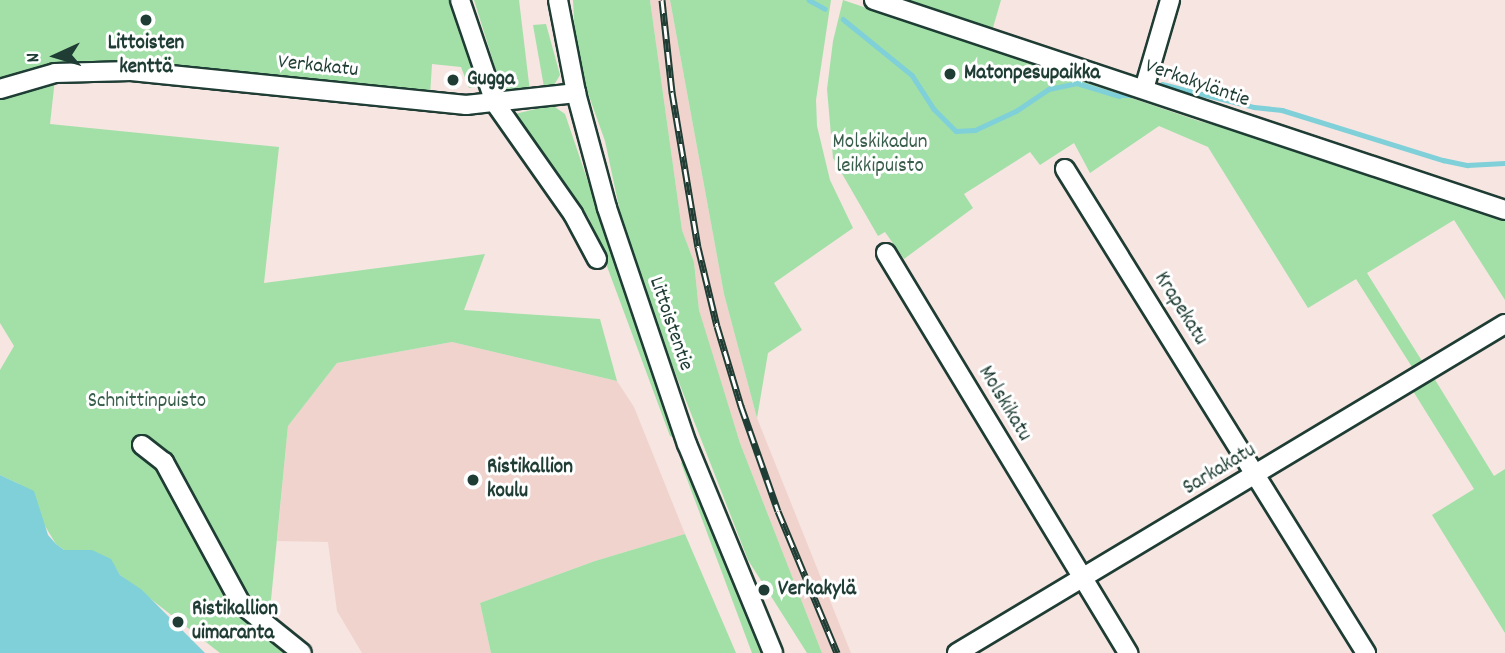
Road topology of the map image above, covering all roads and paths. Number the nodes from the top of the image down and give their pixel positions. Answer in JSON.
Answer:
{"nodes":[{"id":1,"x":460,"y":0,"type":"edge"},
{"id":2,"x":558,"y":0,"type":"edge"},
{"id":3,"x":874,"y":0,"type":"edge"},
{"id":4,"x":1170,"y":0,"type":"edge"},
{"id":5,"x":0,"y":89,"type":"edge"},
{"id":6,"x":1144,"y":89,"type":"junction"},
{"id":7,"x":576,"y":93,"type":"junction"},
{"id":8,"x":495,"y":103,"type":"junction"},
{"id":9,"x":1065,"y":169,"type":"dead end"},
{"id":10,"x":1505,"y":210,"type":"edge"},
{"id":11,"x":886,"y":253,"type":"dead end"},
{"id":12,"x":597,"y":259,"type":"dead end"},
{"id":13,"x":1505,"y":324,"type":"edge"},
{"id":14,"x":142,"y":445,"type":"dead end"},
{"id":15,"x":1255,"y":475,"type":"junction"},
{"id":16,"x":1083,"y":579,"type":"junction"},
{"id":17,"x":302,"y":653,"type":"edge"},
{"id":18,"x":772,"y":653,"type":"edge"},
{"id":19,"x":957,"y":653,"type":"edge"},
{"id":20,"x":1128,"y":653,"type":"edge"},
{"id":21,"x":1366,"y":653,"type":"edge"}],
"edges":[{"from":1,"to":8,"type":"street"},
{"from":2,"to":7,"type":"street","name":"Littoistentie"},
{"from":3,"to":6,"type":"street","name":"Verkakyläntie"},
{"from":4,"to":6,"type":"street"},
{"from":5,"to":8,"type":"street","name":"Verkakatu"},
{"from":6,"to":10,"type":"street","name":"Verkakyläntie"},
{"from":7,"to":8,"type":"street","name":"Verkakatu"},
{"from":7,"to":18,"type":"street","name":"Littoistentie"},
{"from":8,"to":12,"type":"street"},
{"from":9,"to":15,"type":"street","name":"Krapekatu"},
{"from":11,"to":16,"type":"street","name":"Molskikatu"},
{"from":13,"to":15,"type":"street","name":"Sarkakatu"},
{"from":14,"to":17,"type":"street"},
{"from":15,"to":16,"type":"street","name":"Sarkakatu"},
{"from":15,"to":21,"type":"street","name":"Krapekatu"},
{"from":16,"to":19,"type":"street","name":"Sarkakatu"},
{"from":16,"to":20,"type":"street","name":"Molskikatu"}]}
